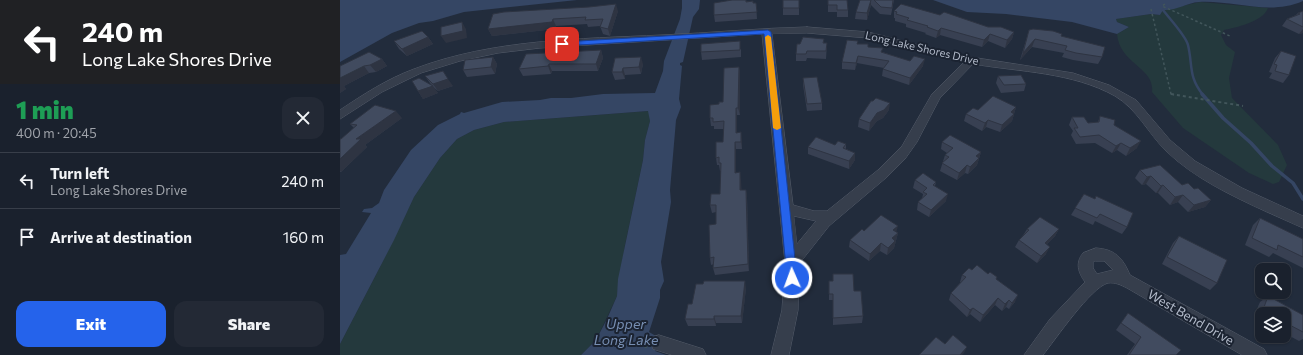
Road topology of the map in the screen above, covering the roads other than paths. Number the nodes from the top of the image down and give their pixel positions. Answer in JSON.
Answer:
{"nodes":[{"id":1,"x":768,"y":32,"type":"junction"},
{"id":2,"x":970,"y":60,"type":"junction"},
{"id":3,"x":340,"y":115,"type":"edge"},
{"id":4,"x":786,"y":209,"type":"junction"},
{"id":5,"x":831,"y":216,"type":"junction"},
{"id":6,"x":1303,"y":222,"type":"edge"},
{"id":7,"x":792,"y":263,"type":"junction"},
{"id":8,"x":1124,"y":279,"type":"junction"},
{"id":9,"x":1094,"y":282,"type":"junction"},
{"id":10,"x":659,"y":343,"type":"dead end"},
{"id":11,"x":697,"y":355,"type":"edge"},
{"id":12,"x":780,"y":355,"type":"edge"},
{"id":13,"x":1032,"y":355,"type":"edge"},
{"id":14,"x":1258,"y":355,"type":"edge"}],
"edges":[{"from":1,"to":2,"type":"street","name":"Long Lake Shores Drive"},
{"from":1,"to":3,"type":"street","name":"Long Lake Shores Drive"},
{"from":1,"to":4,"type":"street"},
{"from":2,"to":5,"type":"street"},
{"from":2,"to":6,"type":"street","name":"Long Lake Shores Drive"},
{"from":4,"to":5,"type":"street"},
{"from":4,"to":7,"type":"street"},
{"from":5,"to":7,"type":"street"},
{"from":7,"to":12,"type":"street"},
{"from":8,"to":9,"type":"street","name":"West Bend Drive"},
{"from":8,"to":9,"type":"street"},
{"from":8,"to":14,"type":"street","name":"West Bend Drive"},
{"from":9,"to":13,"type":"street"},
{"from":10,"to":11,"type":"street"}]}
